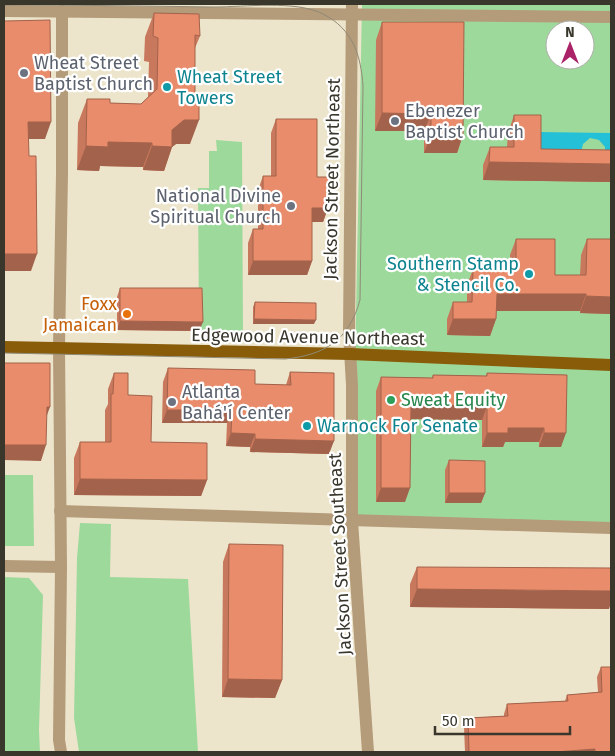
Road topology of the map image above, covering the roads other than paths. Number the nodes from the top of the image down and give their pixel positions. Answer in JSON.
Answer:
{"nodes":[{"id":1,"x":352,"y":9,"type":"edge"},
{"id":2,"x":4,"y":11,"type":"edge"},
{"id":3,"x":62,"y":11,"type":"junction"},
{"id":4,"x":611,"y":17,"type":"edge"},
{"id":5,"x":4,"y":347,"type":"edge"},
{"id":6,"x":59,"y":348,"type":"junction"},
{"id":7,"x":350,"y":354,"type":"junction"},
{"id":8,"x":611,"y":365,"type":"edge"},
{"id":9,"x":60,"y":511,"type":"junction"},
{"id":10,"x":352,"y":521,"type":"junction"},
{"id":11,"x":611,"y":528,"type":"edge"},
{"id":12,"x":4,"y":566,"type":"edge"},
{"id":13,"x":61,"y":567,"type":"junction"},
{"id":14,"x":61,"y":752,"type":"edge"},
{"id":15,"x":368,"y":752,"type":"edge"}],
"edges":[{"from":1,"to":3,"type":"street"},
{"from":1,"to":4,"type":"street"},
{"from":1,"to":7,"type":"street","name":"Jackson Street Northeast"},
{"from":2,"to":3,"type":"street"},
{"from":3,"to":6,"type":"street"},
{"from":5,"to":6,"type":"main road","name":"Edgewood Avenue Northeast"},
{"from":6,"to":7,"type":"main road","name":"Edgewood Avenue Northeast"},
{"from":6,"to":9,"type":"street"},
{"from":7,"to":8,"type":"main road","name":"Edgewood Avenue Northeast"},
{"from":7,"to":10,"type":"street","name":"Jackson Street Southeast"},
{"from":9,"to":10,"type":"street"},
{"from":9,"to":13,"type":"street"},
{"from":10,"to":11,"type":"street"},
{"from":10,"to":15,"type":"street","name":"Jackson Street Southeast"},
{"from":12,"to":13,"type":"street"},
{"from":13,"to":14,"type":"street"}]}
